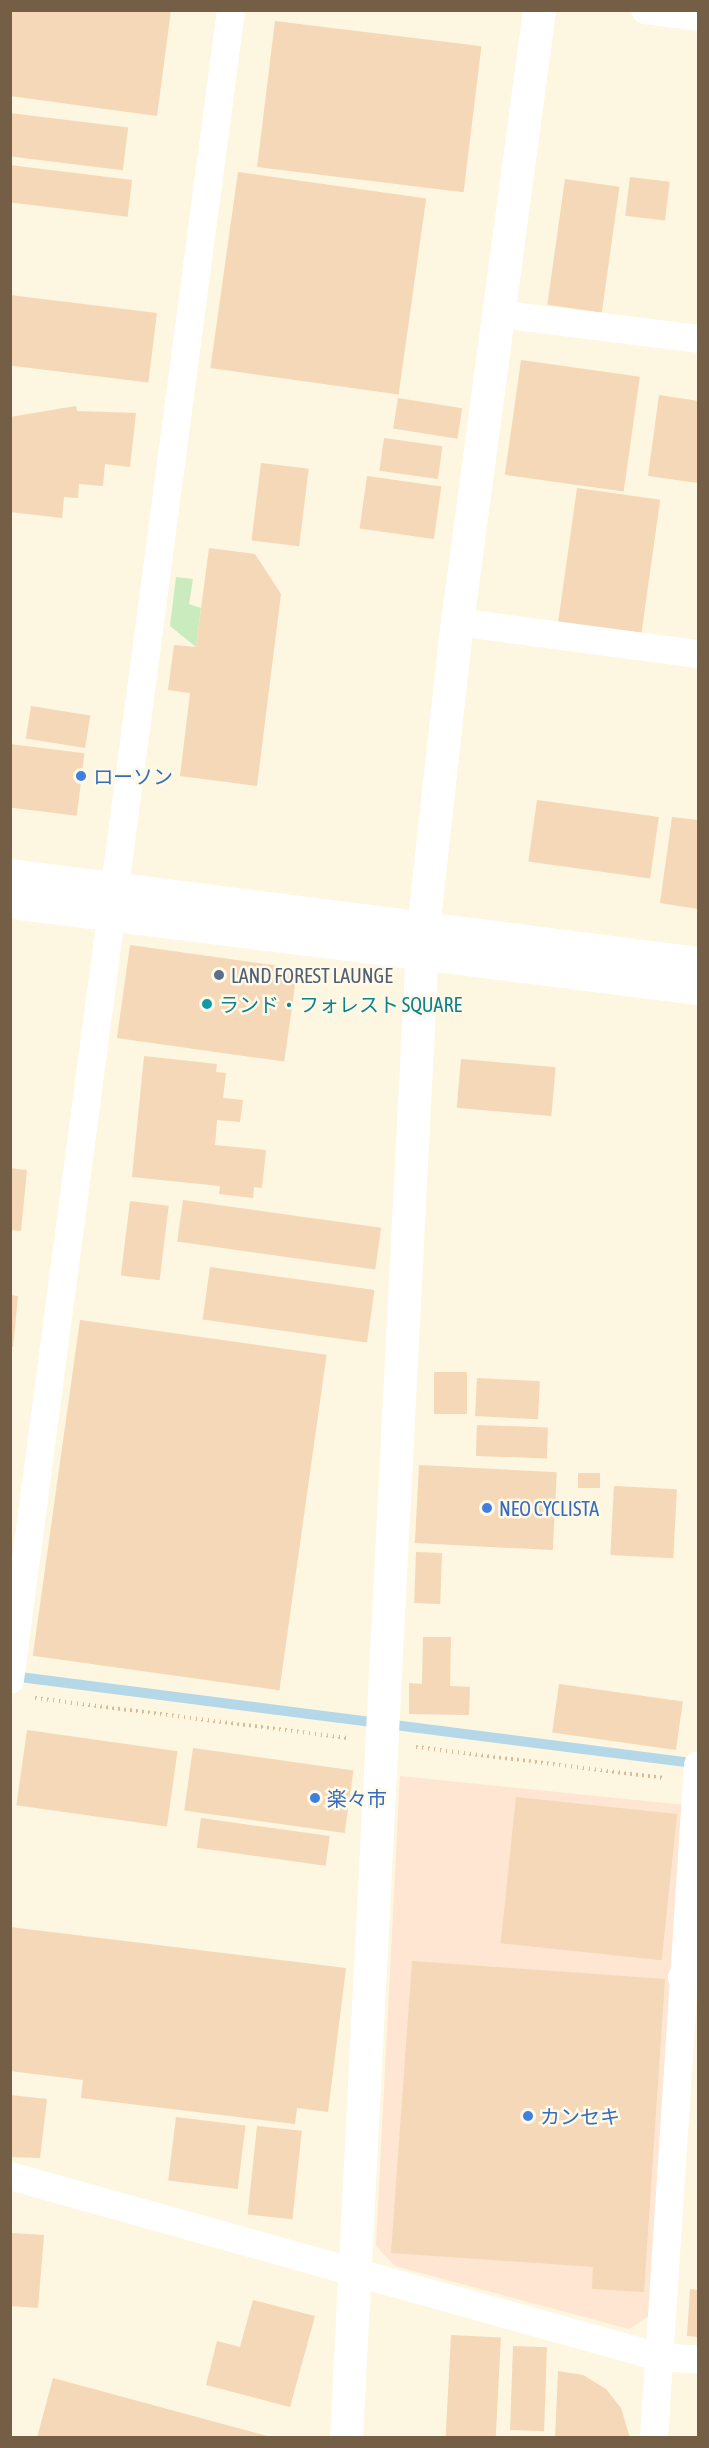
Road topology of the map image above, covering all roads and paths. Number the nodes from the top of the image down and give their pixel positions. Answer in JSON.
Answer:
{"nodes":[{"id":1,"x":231,"y":10,"type":"edge"},
{"id":2,"x":539,"y":10,"type":"edge"},
{"id":3,"x":645,"y":10,"type":"edge"},
{"id":4,"x":699,"y":17,"type":"edge"},
{"id":5,"x":498,"y":314,"type":"junction"},
{"id":6,"x":699,"y":339,"type":"edge"},
{"id":7,"x":456,"y":622,"type":"junction"},
{"id":8,"x":699,"y":654,"type":"edge"},
{"id":9,"x":10,"y":875,"type":"edge"},
{"id":10,"x":111,"y":901,"type":"junction"},
{"id":11,"x":10,"y":902,"type":"edge"},
{"id":12,"x":422,"y":941,"type":"junction"},
{"id":13,"x":699,"y":963,"type":"edge"},
{"id":14,"x":699,"y":988,"type":"edge"},
{"id":15,"x":10,"y":1680,"type":"edge"},
{"id":16,"x":699,"y":1765,"type":"edge"},
{"id":17,"x":691,"y":1977,"type":"edge"},
{"id":18,"x":10,"y":2176,"type":"edge"},
{"id":19,"x":354,"y":2270,"type":"junction"},
{"id":20,"x":659,"y":2357,"type":"junction"},
{"id":21,"x":699,"y":2360,"type":"edge"},
{"id":22,"x":346,"y":2438,"type":"edge"},
{"id":23,"x":654,"y":2438,"type":"edge"}],
"edges":[{"from":1,"to":10,"type":"street"},
{"from":2,"to":5,"type":"street"},
{"from":3,"to":4,"type":"street"},
{"from":5,"to":6,"type":"street"},
{"from":5,"to":7,"type":"street"},
{"from":7,"to":8,"type":"street"},
{"from":7,"to":12,"type":"street"},
{"from":9,"to":10,"type":"street"},
{"from":10,"to":11,"type":"street"},
{"from":10,"to":12,"type":"street"},
{"from":10,"to":15,"type":"street"},
{"from":12,"to":13,"type":"street"},
{"from":12,"to":14,"type":"street"},
{"from":12,"to":19,"type":"street"},
{"from":16,"to":17,"type":"street"},
{"from":17,"to":20,"type":"street"},
{"from":18,"to":19,"type":"street"},
{"from":19,"to":20,"type":"street"},
{"from":19,"to":22,"type":"street"},
{"from":20,"to":21,"type":"street"},
{"from":20,"to":23,"type":"street"}]}
